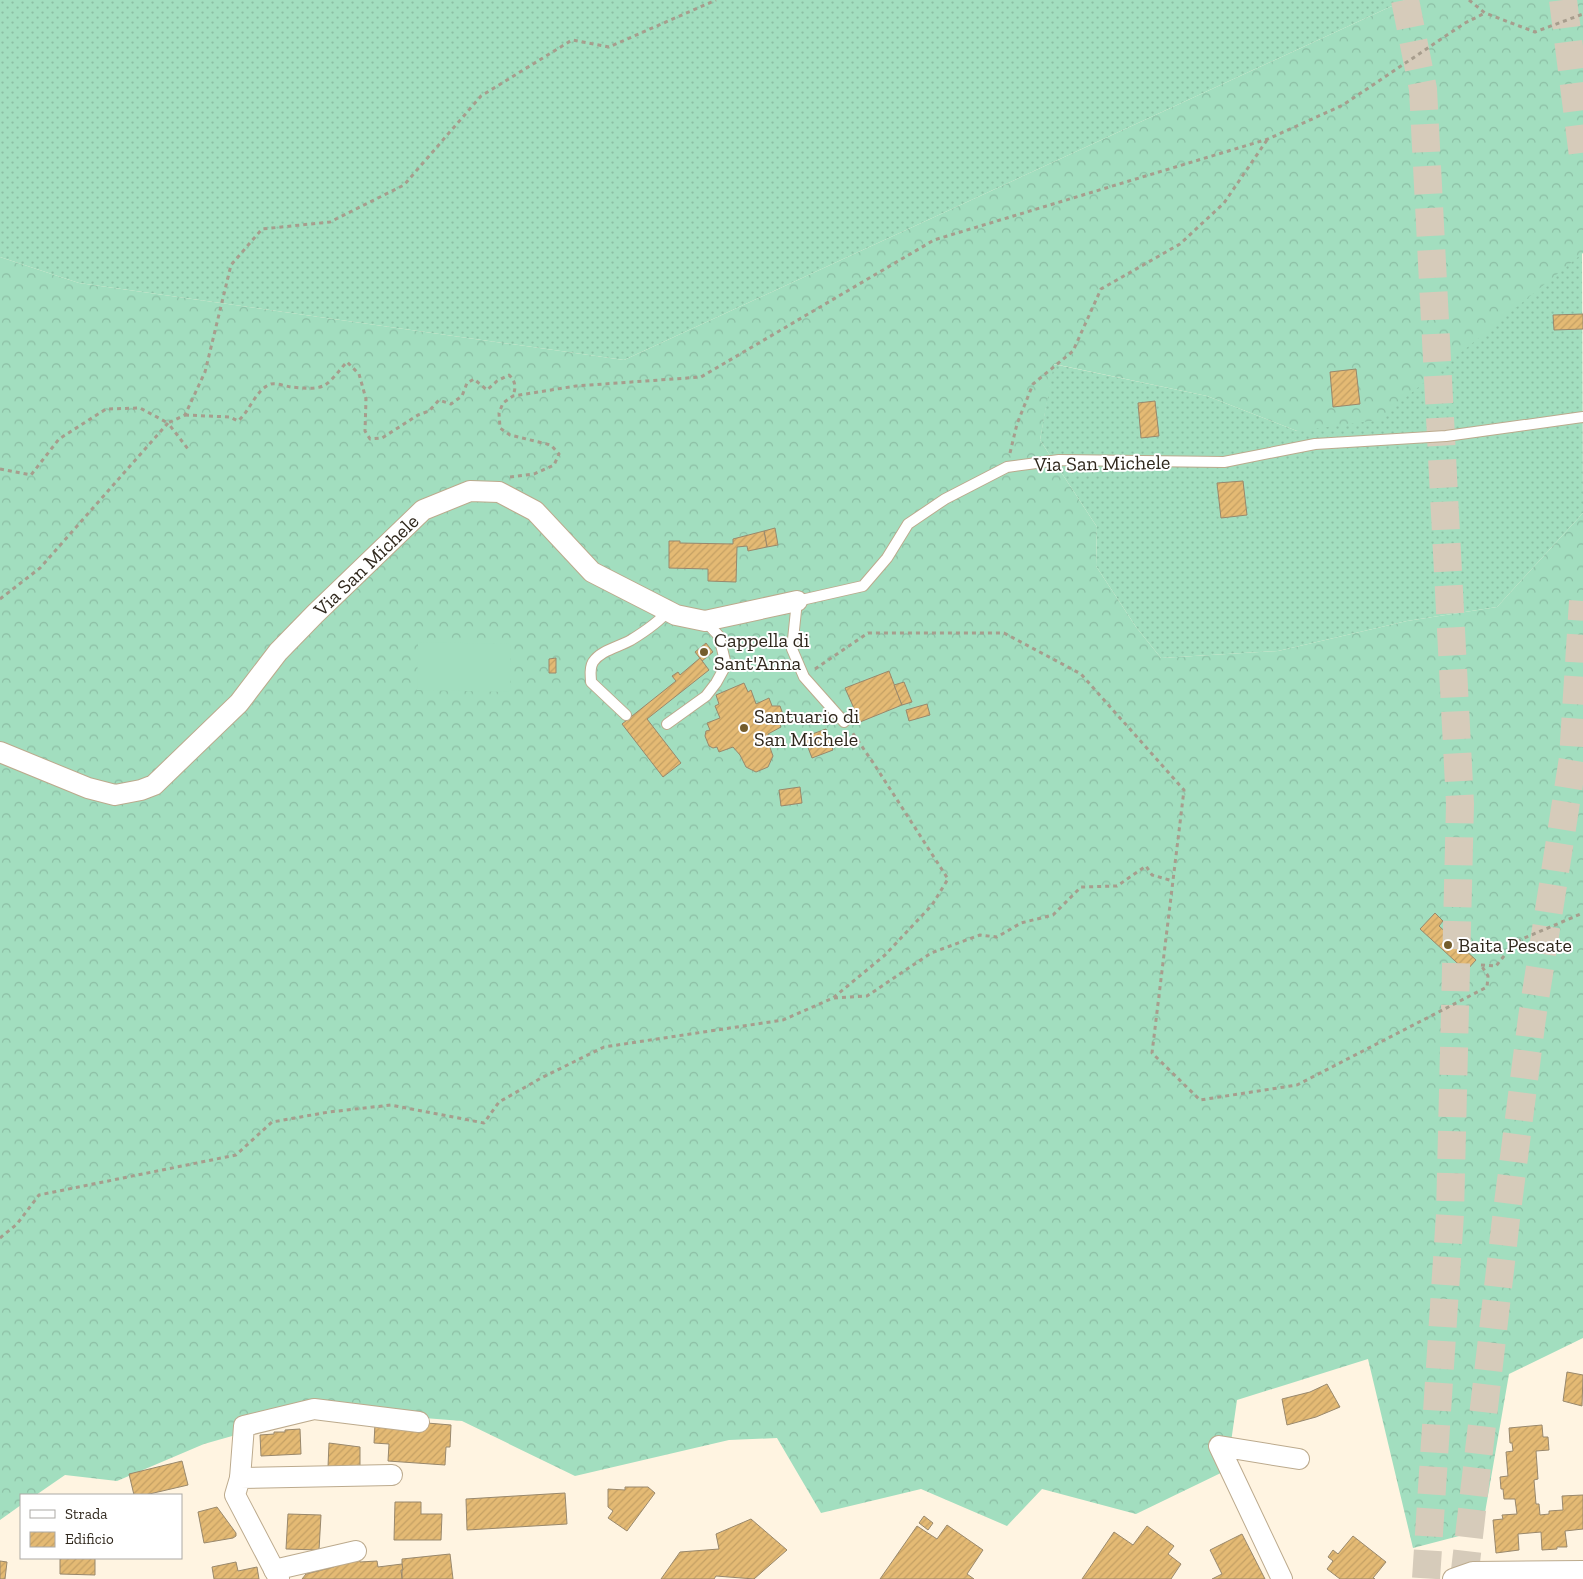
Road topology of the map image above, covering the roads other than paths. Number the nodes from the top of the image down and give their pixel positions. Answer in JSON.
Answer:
{"nodes":[{"id":1,"x":1583,"y":417,"type":"edge"},
{"id":2,"x":797,"y":602,"type":"junction"},
{"id":3,"x":668,"y":611,"type":"junction"},
{"id":4,"x":705,"y":620,"type":"junction"},
{"id":5,"x":626,"y":715,"type":"dead end"},
{"id":6,"x":844,"y":722,"type":"road end"},
{"id":7,"x":667,"y":724,"type":"dead end"},
{"id":8,"x":0,"y":752,"type":"edge"},
{"id":9,"x":419,"y":1422,"type":"dead end"},
{"id":10,"x":1299,"y":1459,"type":"dead end"},
{"id":11,"x":392,"y":1475,"type":"dead end"},
{"id":12,"x":240,"y":1478,"type":"junction"},
{"id":13,"x":356,"y":1550,"type":"dead end"},
{"id":14,"x":1583,"y":1571,"type":"edge"},
{"id":15,"x":277,"y":1574,"type":"edge"},
{"id":16,"x":1282,"y":1579,"type":"edge"},
{"id":17,"x":1453,"y":1579,"type":"edge"}],
"edges":[{"from":1,"to":2,"type":"lane","name":"Via San Michele"},
{"from":2,"to":4,"type":"street","name":"Via San Michele"},
{"from":2,"to":6,"type":"lane"},
{"from":3,"to":4,"type":"street","name":"Via San Michele"},
{"from":3,"to":5,"type":"lane"},
{"from":3,"to":8,"type":"street","name":"Via San Michele"},
{"from":4,"to":7,"type":"lane"},
{"from":9,"to":12,"type":"street"},
{"from":10,"to":16,"type":"street"},
{"from":11,"to":12,"type":"street"},
{"from":12,"to":15,"type":"street"},
{"from":13,"to":15,"type":"street"},
{"from":14,"to":17,"type":"street"}]}
